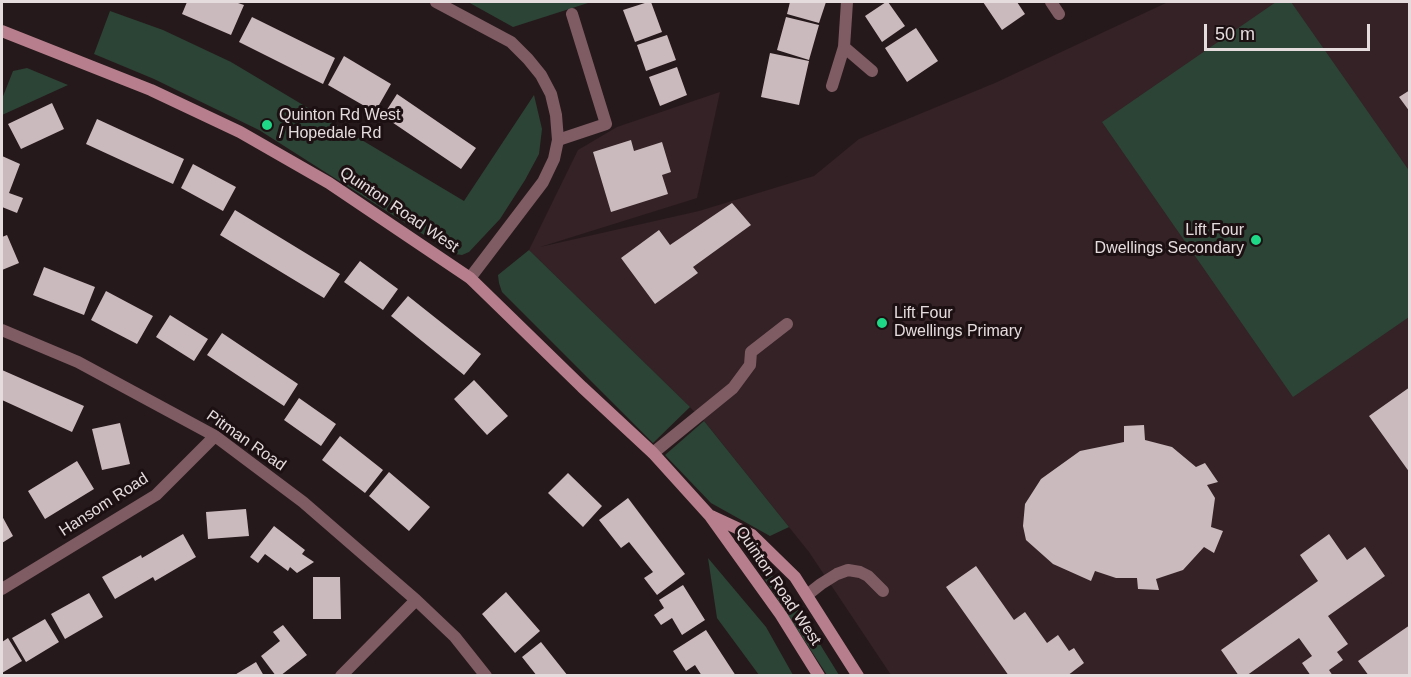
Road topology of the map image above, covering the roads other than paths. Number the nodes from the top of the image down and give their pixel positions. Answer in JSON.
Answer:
{"nodes":[{"id":1,"x":436,"y":2,"type":"edge"},
{"id":2,"x":847,"y":2,"type":"edge"},
{"id":3,"x":1050,"y":2,"type":"edge"},
{"id":4,"x":572,"y":14,"type":"dead end"},
{"id":5,"x":1059,"y":15,"type":"dead end"},
{"id":6,"x":2,"y":31,"type":"edge"},
{"id":7,"x":844,"y":46,"type":"junction"},
{"id":8,"x":872,"y":71,"type":"dead end"},
{"id":9,"x":832,"y":86,"type":"dead end"},
{"id":10,"x":558,"y":140,"type":"junction"},
{"id":11,"x":470,"y":278,"type":"junction"},
{"id":12,"x":787,"y":324,"type":"dead end"},
{"id":13,"x":2,"y":330,"type":"edge"},
{"id":14,"x":214,"y":436,"type":"junction"},
{"id":15,"x":653,"y":453,"type":"junction"},
{"id":16,"x":710,"y":516,"type":"junction"},
{"id":17,"x":2,"y":589,"type":"edge"},
{"id":18,"x":883,"y":591,"type":"dead end"},
{"id":19,"x":807,"y":595,"type":"junction"},
{"id":20,"x":416,"y":600,"type":"junction"},
{"id":21,"x":341,"y":675,"type":"edge"},
{"id":22,"x":486,"y":675,"type":"edge"},
{"id":23,"x":819,"y":675,"type":"edge"},
{"id":24,"x":858,"y":675,"type":"edge"}],
"edges":[{"from":1,"to":10,"type":"street"},
{"from":2,"to":7,"type":"street"},
{"from":3,"to":5,"type":"street"},
{"from":4,"to":10,"type":"street"},
{"from":6,"to":11,"type":"street","name":"Quinton Road West"},
{"from":7,"to":8,"type":"street"},
{"from":7,"to":9,"type":"street"},
{"from":10,"to":11,"type":"street"},
{"from":11,"to":15,"type":"street","name":"Quinton Road West"},
{"from":12,"to":15,"type":"street"},
{"from":13,"to":14,"type":"street","name":"Pitman Road"},
{"from":14,"to":17,"type":"street","name":"Hansom Road"},
{"from":14,"to":20,"type":"street","name":"Pitman Road"},
{"from":15,"to":16,"type":"street","name":"Quinton Road West"},
{"from":16,"to":19,"type":"street","name":"Quinton Road West"},
{"from":16,"to":23,"type":"street","name":"Quinton Road West"},
{"from":18,"to":19,"type":"street"},
{"from":19,"to":24,"type":"street","name":"Quinton Road West"},
{"from":20,"to":21,"type":"street"},
{"from":20,"to":22,"type":"street","name":"Pitman Road"}]}
